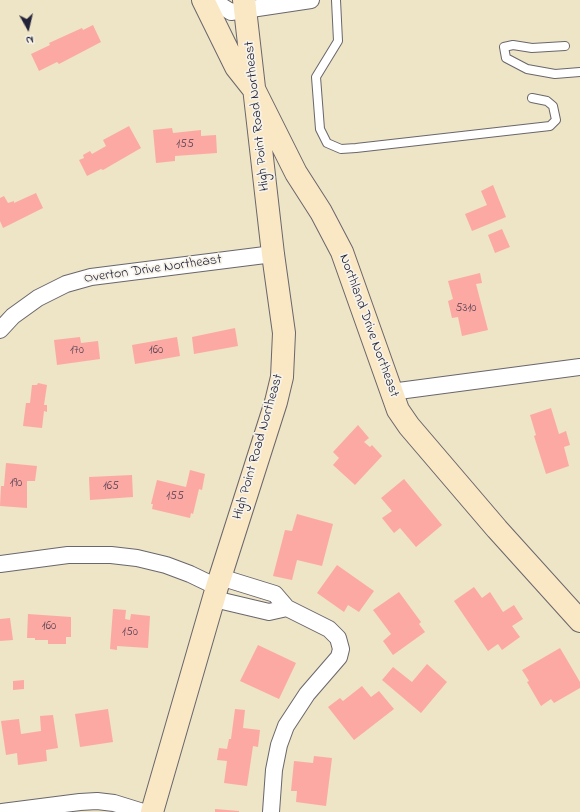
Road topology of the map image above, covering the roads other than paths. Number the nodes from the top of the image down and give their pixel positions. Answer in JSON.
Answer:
{"nodes":[{"id":1,"x":203,"y":0,"type":"edge"},
{"id":2,"x":212,"y":0,"type":"edge"},
{"id":3,"x":311,"y":0,"type":"edge"},
{"id":4,"x":336,"y":0,"type":"edge"},
{"id":5,"x":245,"y":5,"type":"edge"},
{"id":6,"x":565,"y":46,"type":"dead end"},
{"id":7,"x":580,"y":72,"type":"edge"},
{"id":8,"x":256,"y":91,"type":"junction"},
{"id":9,"x":532,"y":98,"type":"dead end"},
{"id":10,"x":273,"y":254,"type":"junction"},
{"id":11,"x":0,"y":330,"type":"edge"},
{"id":12,"x":580,"y":367,"type":"edge"},
{"id":13,"x":391,"y":392,"type":"junction"},
{"id":14,"x":0,"y":564,"type":"edge"},
{"id":15,"x":217,"y":588,"type":"junction"},
{"id":16,"x":287,"y":608,"type":"junction"},
{"id":17,"x":580,"y":621,"type":"edge"},
{"id":18,"x":2,"y":812,"type":"edge"},
{"id":19,"x":143,"y":812,"type":"edge"},
{"id":20,"x":152,"y":812,"type":"edge"},
{"id":21,"x":271,"y":812,"type":"edge"}],
"edges":[{"from":1,"to":8,"type":"street","name":"Northland Drive Northeast"},
{"from":2,"to":5,"type":"street"},
{"from":3,"to":5,"type":"street"},
{"from":4,"to":9,"type":"lane"},
{"from":5,"to":8,"type":"street","name":"High Point Road Northeast"},
{"from":6,"to":7,"type":"lane"},
{"from":8,"to":10,"type":"street","name":"High Point Road Northeast"},
{"from":8,"to":13,"type":"street","name":"Northland Drive Northeast"},
{"from":10,"to":11,"type":"street","name":"Overton Drive Northeast"},
{"from":10,"to":15,"type":"street","name":"High Point Road Northeast"},
{"from":12,"to":13,"type":"street"},
{"from":13,"to":17,"type":"street","name":"Northland Drive Northeast"},
{"from":14,"to":15,"type":"street"},
{"from":15,"to":16,"type":"street"},
{"from":15,"to":16,"type":"street"},
{"from":15,"to":20,"type":"street","name":"High Point Road Northeast"},
{"from":16,"to":21,"type":"street"},
{"from":18,"to":19,"type":"street"}]}
